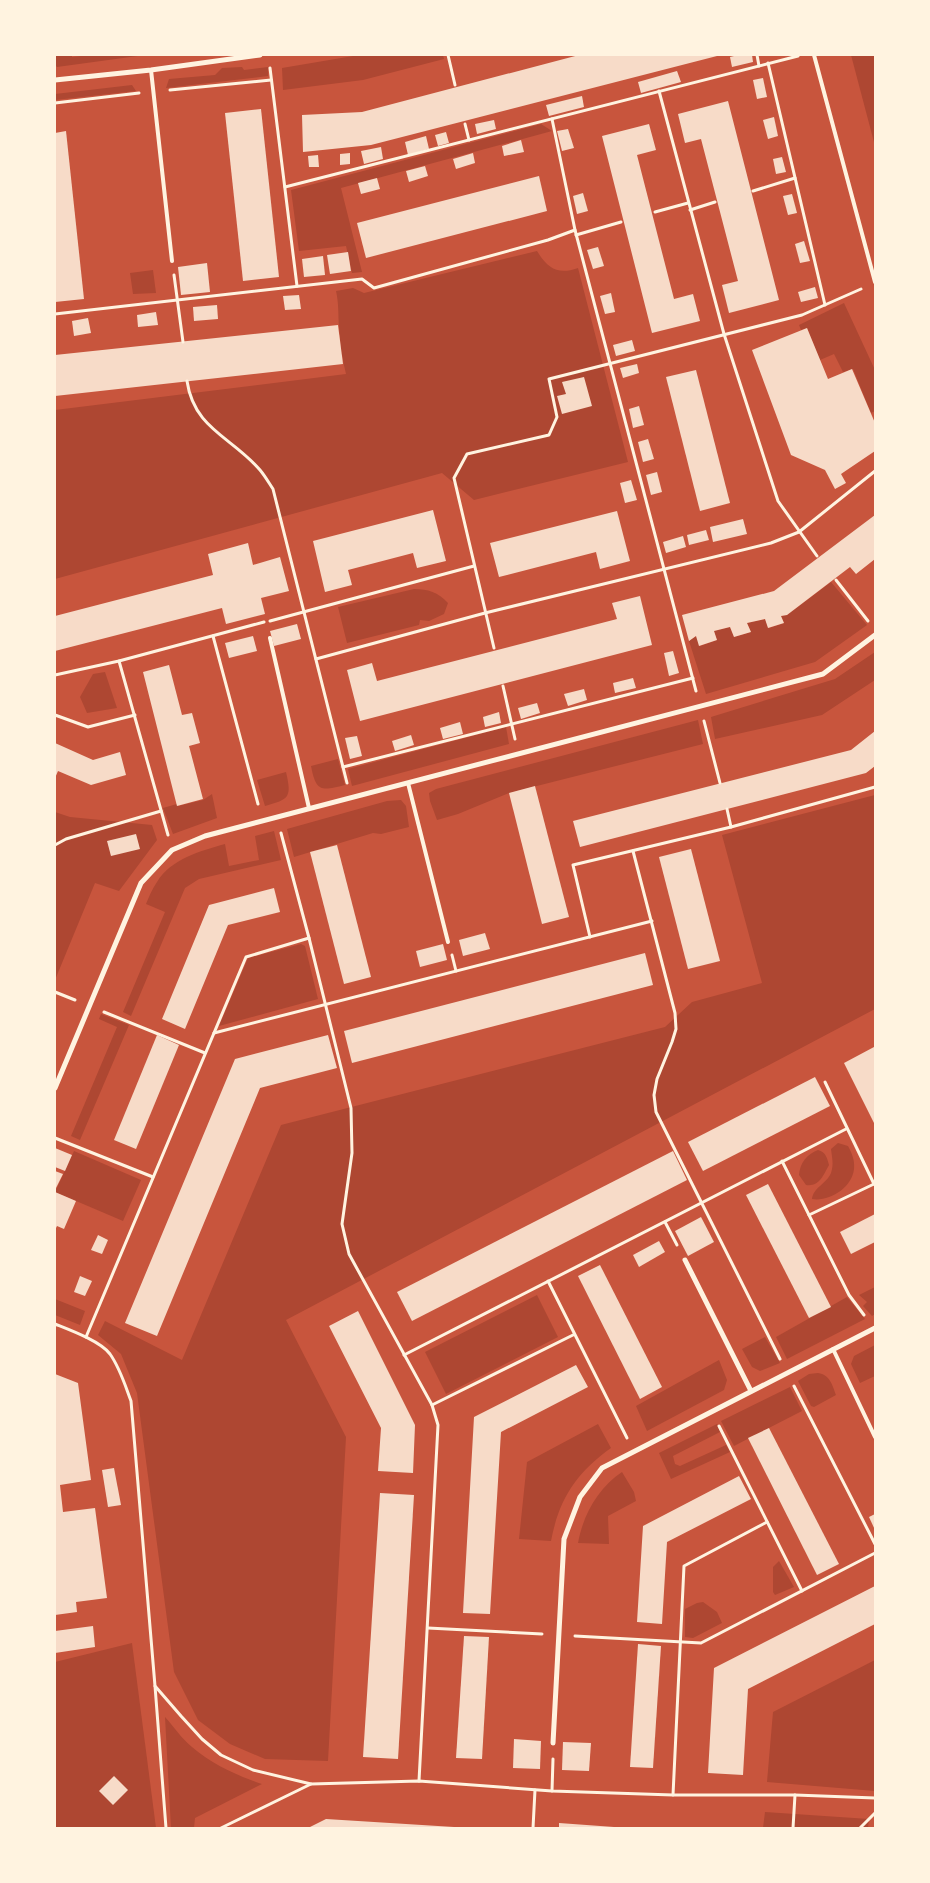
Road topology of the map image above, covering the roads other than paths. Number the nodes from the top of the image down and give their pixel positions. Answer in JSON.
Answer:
{"nodes":[{"id":1,"x":260,"y":55,"type":"edge"},
{"id":2,"x":814,"y":55,"type":"edge"},
{"id":3,"x":151,"y":70,"type":"junction"},
{"id":4,"x":55,"y":80,"type":"edge"},
{"id":5,"x":172,"y":261,"type":"road end"},
{"id":6,"x":875,"y":282,"type":"edge"},
{"id":7,"x":875,"y":635,"type":"edge"},
{"id":8,"x":270,"y":638,"type":"dead end"},
{"id":9,"x":408,"y":783,"type":"junction"},
{"id":10,"x":310,"y":808,"type":"junction"},
{"id":11,"x":448,"y":942,"type":"dead end"},
{"id":12,"x":55,"y":1088,"type":"edge"},
{"id":13,"x":685,"y":1260,"type":"road end"},
{"id":14,"x":875,"y":1328,"type":"edge"},
{"id":15,"x":833,"y":1349,"type":"junction"},
{"id":16,"x":751,"y":1391,"type":"junction"},
{"id":17,"x":875,"y":1437,"type":"edge"},
{"id":18,"x":553,"y":1743,"type":"road end"}],
"edges":[{"from":1,"to":3,"type":"street"},
{"from":2,"to":6,"type":"lane"},
{"from":3,"to":4,"type":"street"},
{"from":3,"to":5,"type":"lane"},
{"from":7,"to":9,"type":"street"},
{"from":8,"to":10,"type":"lane"},
{"from":9,"to":10,"type":"street"},
{"from":9,"to":11,"type":"lane"},
{"from":10,"to":12,"type":"street"},
{"from":13,"to":16,"type":"street"},
{"from":14,"to":15,"type":"street"},
{"from":15,"to":16,"type":"street"},
{"from":15,"to":17,"type":"lane"},
{"from":16,"to":18,"type":"street"}]}
